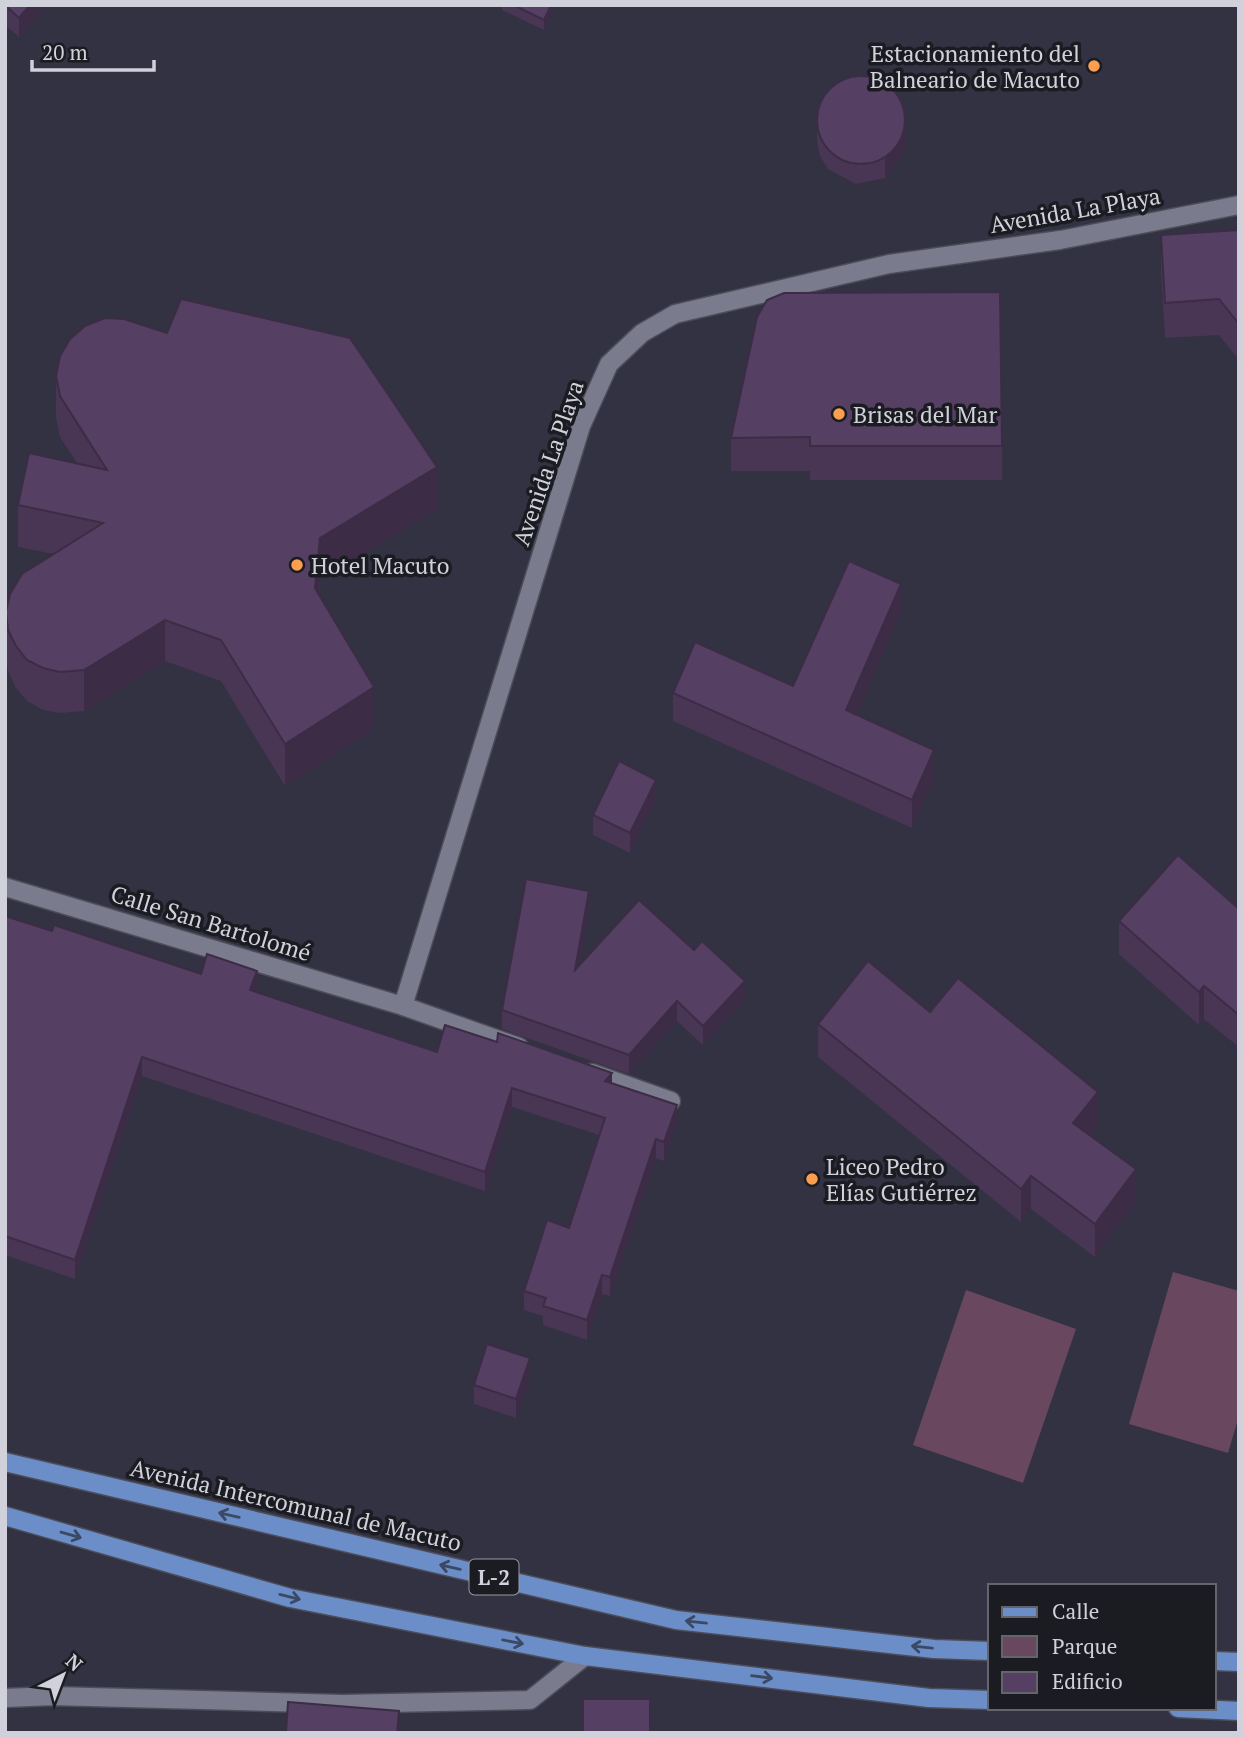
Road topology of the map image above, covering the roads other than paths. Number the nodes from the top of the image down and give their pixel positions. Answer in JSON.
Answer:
{"nodes":[{"id":1,"x":1239,"y":205,"type":"edge"},
{"id":2,"x":5,"y":887,"type":"edge"},
{"id":3,"x":403,"y":1006,"type":"junction"},
{"id":4,"x":530,"y":1051,"type":"edge"},
{"id":5,"x":569,"y":1065,"type":"edge"},
{"id":6,"x":671,"y":1101,"type":"edge"},
{"id":7,"x":5,"y":1462,"type":"edge"},
{"id":8,"x":5,"y":1516,"type":"edge"},
{"id":9,"x":988,"y":1651,"type":"edge"},
{"id":10,"x":585,"y":1656,"type":"junction"},
{"id":11,"x":1216,"y":1661,"type":"edge"},
{"id":12,"x":1239,"y":1662,"type":"edge"},
{"id":13,"x":5,"y":1698,"type":"edge"},
{"id":14,"x":988,"y":1700,"type":"edge"},
{"id":15,"x":1216,"y":1710,"type":"edge"},
{"id":16,"x":1239,"y":1711,"type":"edge"}],
"edges":[{"from":1,"to":3,"type":"street","name":"Avenida La Playa"},
{"from":2,"to":3,"type":"street","name":"Calle San Bartolomé"},
{"from":3,"to":4,"type":"street","name":"Calle San Bartolomé"},
{"from":5,"to":6,"type":"street"},
{"from":9,"to":7,"type":"main road","name":"Avenida Intercomunal de Macuto","number":"L-2","one_way":true},
{"from":8,"to":10,"type":"main road","one_way":true},
{"from":10,"to":13,"type":"street"},
{"from":10,"to":14,"type":"main road","one_way":true},
{"from":11,"to":12,"type":"main road"},
{"from":15,"to":16,"type":"main road"}]}
